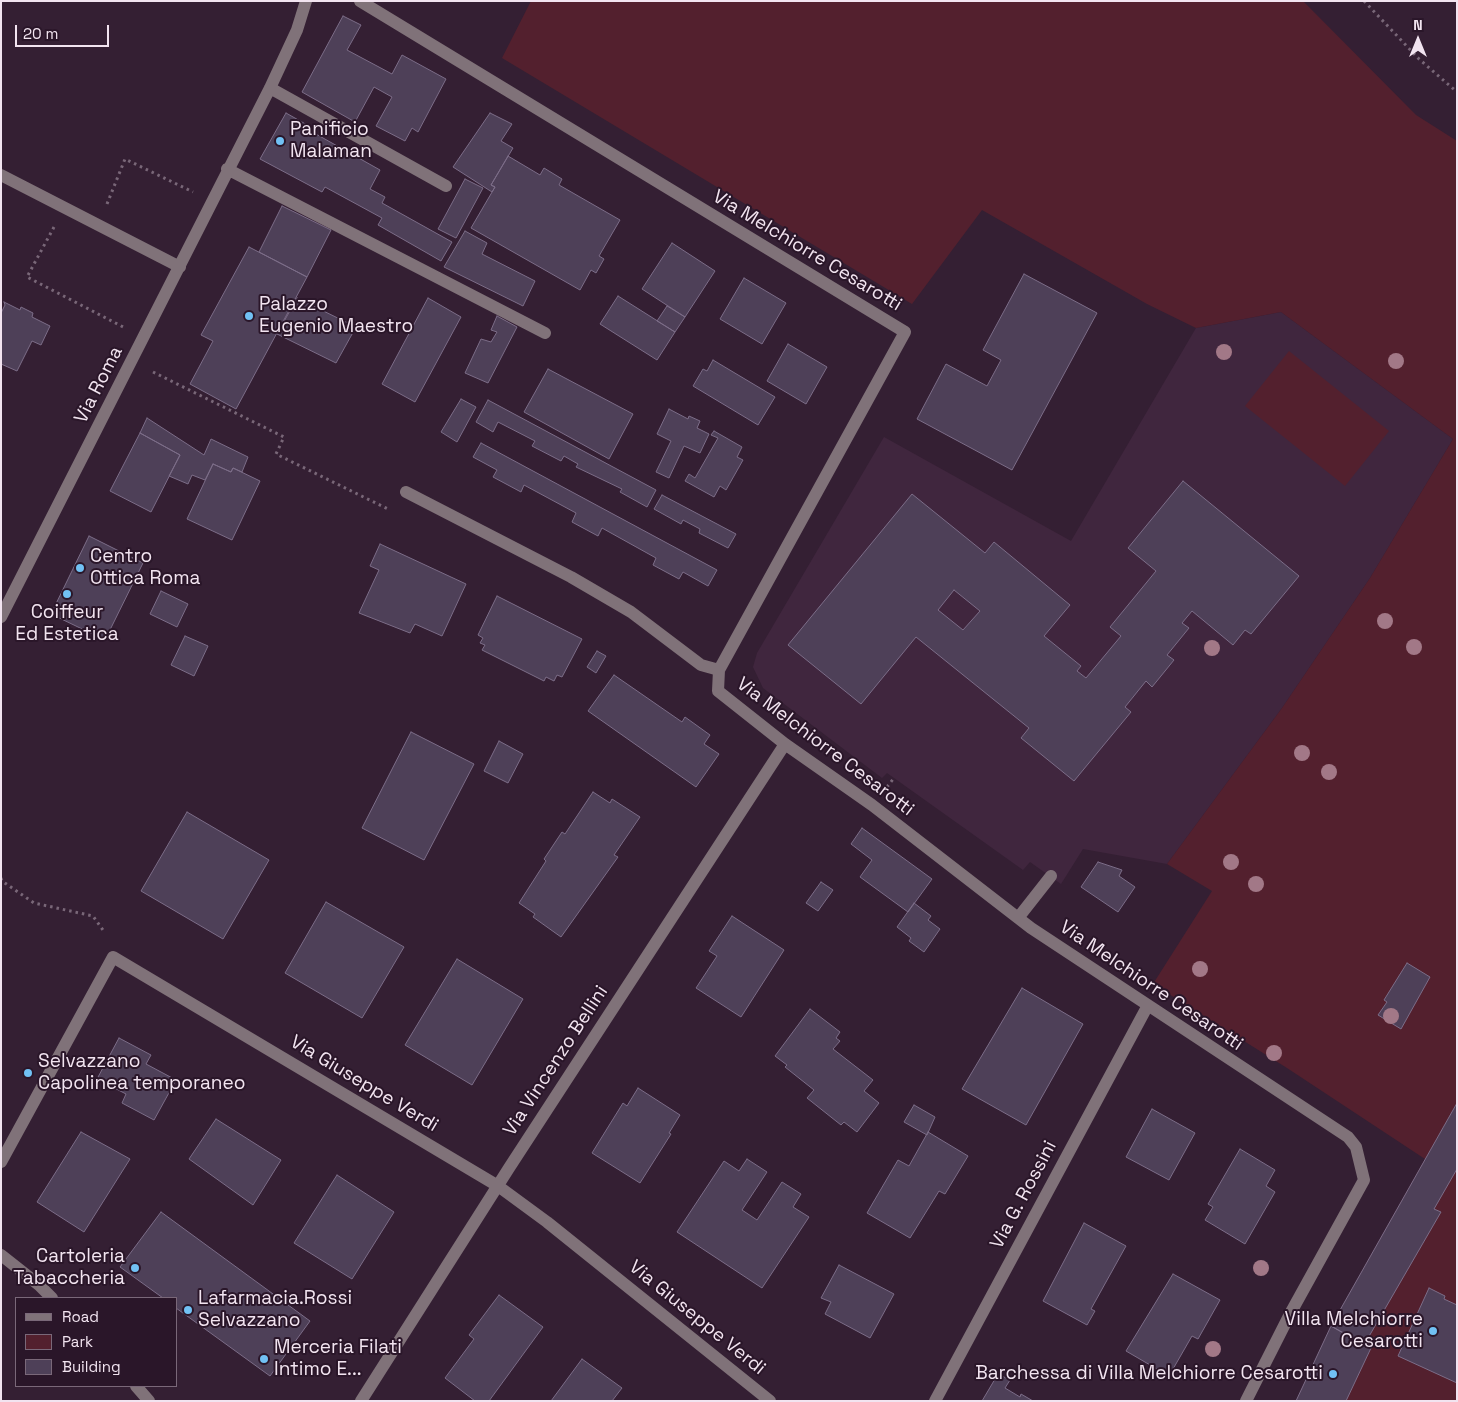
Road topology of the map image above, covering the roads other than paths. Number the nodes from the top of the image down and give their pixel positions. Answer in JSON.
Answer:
{"nodes":[{"id":1,"x":306,"y":1,"type":"edge"},
{"id":2,"x":360,"y":1,"type":"edge"},
{"id":3,"x":270,"y":88,"type":"junction"},
{"id":4,"x":227,"y":170,"type":"junction"},
{"id":5,"x":1,"y":175,"type":"edge"},
{"id":6,"x":446,"y":186,"type":"dead end"},
{"id":7,"x":180,"y":267,"type":"junction"},
{"id":8,"x":545,"y":333,"type":"dead end"},
{"id":9,"x":406,"y":492,"type":"dead end"},
{"id":10,"x":1,"y":617,"type":"edge"},
{"id":11,"x":719,"y":670,"type":"junction"},
{"id":12,"x":785,"y":744,"type":"junction"},
{"id":13,"x":1051,"y":876,"type":"dead end"},
{"id":14,"x":1018,"y":918,"type":"junction"},
{"id":15,"x":1147,"y":1007,"type":"junction"},
{"id":16,"x":1,"y":1162,"type":"edge"},
{"id":17,"x":498,"y":1186,"type":"junction"},
{"id":18,"x":1,"y":1256,"type":"edge"},
{"id":19,"x":51,"y":1297,"type":"edge"},
{"id":20,"x":137,"y":1387,"type":"edge"},
{"id":21,"x":149,"y":1401,"type":"edge"},
{"id":22,"x":360,"y":1401,"type":"edge"},
{"id":23,"x":770,"y":1401,"type":"edge"},
{"id":24,"x":935,"y":1401,"type":"edge"},
{"id":25,"x":1246,"y":1401,"type":"edge"}],
"edges":[{"from":1,"to":3,"type":"street","name":"Via Roma"},
{"from":2,"to":11,"type":"street","name":"Via Melchiorre Cesarotti"},
{"from":3,"to":4,"type":"street","name":"Via Roma"},
{"from":3,"to":6,"type":"street"},
{"from":4,"to":7,"type":"street","name":"Via Roma"},
{"from":4,"to":8,"type":"street"},
{"from":5,"to":7,"type":"street"},
{"from":7,"to":10,"type":"street","name":"Via Roma"},
{"from":9,"to":11,"type":"street","name":"Via Melchiorre Cesarotti"},
{"from":11,"to":12,"type":"street","name":"Via Melchiorre Cesarotti"},
{"from":12,"to":14,"type":"street","name":"Via Melchiorre Cesarotti"},
{"from":12,"to":17,"type":"street","name":"Via Vincenzo Bellini"},
{"from":13,"to":14,"type":"street"},
{"from":14,"to":15,"type":"street","name":"Via Melchiorre Cesarotti"},
{"from":15,"to":24,"type":"street","name":"Via G. Rossini"},
{"from":15,"to":25,"type":"street","name":"Via Melchiorre Cesarotti"},
{"from":16,"to":17,"type":"street","name":"Via Giuseppe Verdi"},
{"from":17,"to":22,"type":"street","name":"Via Vincenzo Bellini"},
{"from":17,"to":23,"type":"street","name":"Via Giuseppe Verdi"},
{"from":18,"to":19,"type":"street"},
{"from":20,"to":21,"type":"street"}]}
